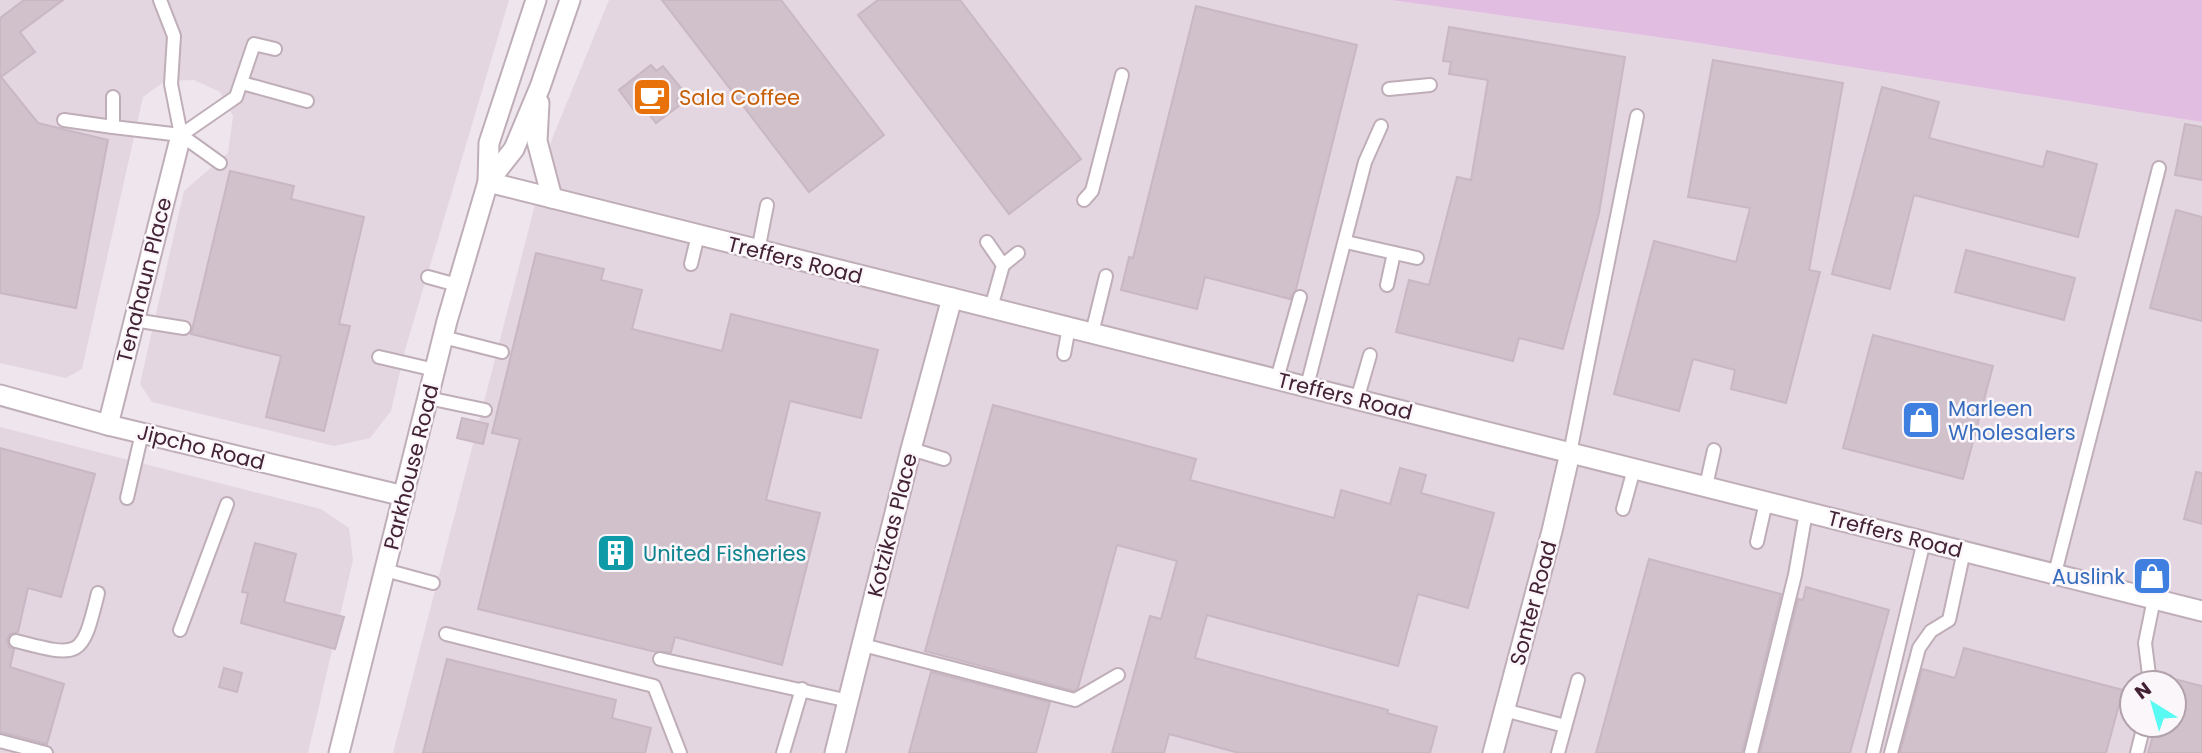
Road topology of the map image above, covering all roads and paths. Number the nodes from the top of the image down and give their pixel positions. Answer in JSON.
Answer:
{"nodes":[{"id":1,"x":160,"y":0,"type":"edge"},
{"id":2,"x":536,"y":0,"type":"edge"},
{"id":3,"x":570,"y":0,"type":"edge"},
{"id":4,"x":275,"y":49,"type":"dead end"},
{"id":5,"x":1122,"y":75,"type":"dead end"},
{"id":6,"x":242,"y":83,"type":"junction"},
{"id":7,"x":1430,"y":85,"type":"dead end"},
{"id":8,"x":540,"y":87,"type":"junction"},
{"id":9,"x":1389,"y":89,"type":"dead end"},
{"id":10,"x":113,"y":97,"type":"dead end"},
{"id":11,"x":307,"y":102,"type":"dead end"},
{"id":12,"x":1637,"y":116,"type":"dead end"},
{"id":13,"x":64,"y":120,"type":"dead end"},
{"id":14,"x":1381,"y":125,"type":"dead end"},
{"id":15,"x":113,"y":127,"type":"junction"},
{"id":16,"x":181,"y":135,"type":"junction"},
{"id":17,"x":220,"y":163,"type":"dead end"},
{"id":18,"x":2159,"y":168,"type":"dead end"},
{"id":19,"x":488,"y":182,"type":"junction"},
{"id":20,"x":552,"y":198,"type":"junction"},
{"id":21,"x":1084,"y":200,"type":"dead end"},
{"id":22,"x":767,"y":205,"type":"dead end"},
{"id":23,"x":698,"y":235,"type":"junction"},
{"id":24,"x":987,"y":242,"type":"dead end"},
{"id":25,"x":1346,"y":242,"type":"junction"},
{"id":26,"x":758,"y":251,"type":"junction"},
{"id":27,"x":1018,"y":253,"type":"dead end"},
{"id":28,"x":1394,"y":253,"type":"junction"},
{"id":29,"x":1417,"y":258,"type":"dead end"},
{"id":30,"x":691,"y":264,"type":"dead end"},
{"id":31,"x":1003,"y":265,"type":"junction"},
{"id":32,"x":1106,"y":275,"type":"dead end"},
{"id":33,"x":428,"y":277,"type":"dead end"},
{"id":34,"x":457,"y":285,"type":"junction"},
{"id":35,"x":1387,"y":285,"type":"dead end"},
{"id":36,"x":952,"y":298,"type":"junction"},
{"id":37,"x":1300,"y":298,"type":"dead end"},
{"id":38,"x":991,"y":308,"type":"junction"},
{"id":39,"x":134,"y":320,"type":"junction"},
{"id":40,"x":1069,"y":327,"type":"junction"},
{"id":41,"x":184,"y":328,"type":"dead end"},
{"id":42,"x":1092,"y":332,"type":"junction"},
{"id":43,"x":443,"y":337,"type":"junction"},
{"id":44,"x":502,"y":352,"type":"dead end"},
{"id":45,"x":1064,"y":354,"type":"dead end"},
{"id":46,"x":1370,"y":355,"type":"dead end"},
{"id":47,"x":379,"y":357,"type":"dead end"},
{"id":48,"x":435,"y":370,"type":"junction"},
{"id":49,"x":1277,"y":379,"type":"junction"},
{"id":50,"x":1307,"y":386,"type":"junction"},
{"id":51,"x":0,"y":395,"type":"edge"},
{"id":52,"x":428,"y":398,"type":"junction"},
{"id":53,"x":1357,"y":400,"type":"junction"},
{"id":54,"x":485,"y":410,"type":"dead end"},
{"id":55,"x":108,"y":425,"type":"junction"},
{"id":56,"x":142,"y":433,"type":"junction"},
{"id":57,"x":911,"y":449,"type":"junction"},
{"id":58,"x":1714,"y":450,"type":"dead end"},
{"id":59,"x":1570,"y":453,"type":"junction"},
{"id":60,"x":944,"y":458,"type":"dead end"},
{"id":61,"x":1633,"y":468,"type":"junction"},
{"id":62,"x":1706,"y":486,"type":"junction"},
{"id":63,"x":404,"y":496,"type":"junction"},
{"id":64,"x":127,"y":498,"type":"dead end"},
{"id":65,"x":1766,"y":502,"type":"junction"},
{"id":66,"x":227,"y":504,"type":"dead end"},
{"id":67,"x":1623,"y":509,"type":"dead end"},
{"id":68,"x":1807,"y":512,"type":"junction"},
{"id":69,"x":1924,"y":541,"type":"junction"},
{"id":70,"x":1757,"y":542,"type":"dead end"},
{"id":71,"x":1964,"y":551,"type":"junction"},
{"id":72,"x":385,"y":570,"type":"junction"},
{"id":73,"x":2054,"y":573,"type":"junction"},
{"id":74,"x":433,"y":583,"type":"dead end"},
{"id":75,"x":98,"y":593,"type":"dead end"},
{"id":76,"x":2154,"y":599,"type":"junction"},
{"id":77,"x":2202,"y":611,"type":"edge"},
{"id":78,"x":180,"y":630,"type":"dead end"},
{"id":79,"x":446,"y":634,"type":"dead end"},
{"id":80,"x":16,"y":641,"type":"dead end"},
{"id":81,"x":863,"y":645,"type":"junction"},
{"id":82,"x":660,"y":659,"type":"dead end"},
{"id":83,"x":2148,"y":669,"type":"edge"},
{"id":84,"x":1118,"y":675,"type":"dead end"},
{"id":85,"x":1578,"y":680,"type":"dead end"},
{"id":86,"x":802,"y":689,"type":"junction"},
{"id":87,"x":849,"y":701,"type":"junction"},
{"id":88,"x":1504,"y":710,"type":"junction"},
{"id":89,"x":1565,"y":726,"type":"junction"},
{"id":90,"x":0,"y":741,"type":"edge"},
{"id":91,"x":46,"y":753,"type":"edge"},
{"id":92,"x":339,"y":753,"type":"edge"},
{"id":93,"x":680,"y":753,"type":"edge"},
{"id":94,"x":783,"y":753,"type":"edge"},
{"id":95,"x":835,"y":753,"type":"edge"},
{"id":96,"x":1493,"y":753,"type":"edge"},
{"id":97,"x":1558,"y":753,"type":"edge"},
{"id":98,"x":1751,"y":753,"type":"edge"},
{"id":99,"x":1873,"y":753,"type":"edge"},
{"id":100,"x":1891,"y":753,"type":"edge"}],
"edges":[{"from":1,"to":16,"type":"lane"},
{"from":2,"to":19,"type":"street","name":"Parkhouse Road"},
{"from":3,"to":8,"type":"street","name":"Parkhouse Road"},
{"from":4,"to":6,"type":"lane"},
{"from":5,"to":21,"type":"lane"},
{"from":6,"to":11,"type":"lane"},
{"from":6,"to":16,"type":"lane"},
{"from":7,"to":9,"type":"lane"},
{"from":8,"to":19,"type":"street","name":"Parkhouse Road"},
{"from":8,"to":20,"type":"street"},
{"from":10,"to":15,"type":"lane"},
{"from":12,"to":59,"type":"lane"},
{"from":13,"to":15,"type":"lane"},
{"from":14,"to":25,"type":"lane"},
{"from":15,"to":16,"type":"lane"},
{"from":16,"to":17,"type":"lane"},
{"from":16,"to":39,"type":"street","name":"Tenahaun Place"},
{"from":18,"to":73,"type":"lane"},
{"from":19,"to":20,"type":"street","name":"Treffers Road"},
{"from":19,"to":34,"type":"street","name":"Parkhouse Road"},
{"from":20,"to":23,"type":"street","name":"Treffers Road"},
{"from":22,"to":26,"type":"lane"},
{"from":23,"to":26,"type":"street","name":"Treffers Road"},
{"from":23,"to":30,"type":"lane"},
{"from":24,"to":31,"type":"lane"},
{"from":25,"to":28,"type":"lane"},
{"from":25,"to":50,"type":"lane"},
{"from":26,"to":36,"type":"street","name":"Treffers Road"},
{"from":27,"to":31,"type":"lane"},
{"from":28,"to":29,"type":"lane"},
{"from":28,"to":35,"type":"lane"},
{"from":31,"to":38,"type":"lane"},
{"from":32,"to":42,"type":"lane"},
{"from":33,"to":34,"type":"lane"},
{"from":34,"to":43,"type":"street","name":"Parkhouse Road"},
{"from":36,"to":38,"type":"street","name":"Treffers Road"},
{"from":36,"to":57,"type":"street","name":"Kotzikas Place"},
{"from":37,"to":49,"type":"lane"},
{"from":38,"to":40,"type":"street","name":"Treffers Road"},
{"from":39,"to":41,"type":"lane"},
{"from":39,"to":55,"type":"street","name":"Tenahaun Place"},
{"from":40,"to":42,"type":"street","name":"Treffers Road"},
{"from":40,"to":45,"type":"lane"},
{"from":42,"to":49,"type":"street","name":"Treffers Road"},
{"from":43,"to":44,"type":"lane"},
{"from":43,"to":48,"type":"street","name":"Parkhouse Road"},
{"from":46,"to":53,"type":"lane"},
{"from":47,"to":48,"type":"lane"},
{"from":48,"to":52,"type":"street","name":"Parkhouse Road"},
{"from":49,"to":50,"type":"street","name":"Treffers Road"},
{"from":50,"to":53,"type":"street","name":"Treffers Road"},
{"from":51,"to":55,"type":"street","name":"Jipcho Road"},
{"from":52,"to":54,"type":"lane"},
{"from":52,"to":63,"type":"street","name":"Parkhouse Road"},
{"from":53,"to":59,"type":"street","name":"Treffers Road"},
{"from":55,"to":56,"type":"street","name":"Jipcho Road"},
{"from":56,"to":63,"type":"street","name":"Jipcho Road"},
{"from":56,"to":64,"type":"lane"},
{"from":57,"to":60,"type":"lane"},
{"from":57,"to":81,"type":"street","name":"Kotzikas Place"},
{"from":58,"to":62,"type":"lane"},
{"from":59,"to":61,"type":"street","name":"Treffers Road"},
{"from":59,"to":88,"type":"street","name":"Sonter Road"},
{"from":61,"to":62,"type":"street","name":"Treffers Road"},
{"from":61,"to":67,"type":"lane"},
{"from":62,"to":65,"type":"street","name":"Treffers Road"},
{"from":63,"to":72,"type":"street","name":"Parkhouse Road"},
{"from":65,"to":68,"type":"street","name":"Treffers Road"},
{"from":65,"to":70,"type":"lane"},
{"from":66,"to":78,"type":"lane"},
{"from":68,"to":69,"type":"street","name":"Treffers Road"},
{"from":68,"to":98,"type":"lane"},
{"from":69,"to":71,"type":"street","name":"Treffers Road"},
{"from":69,"to":99,"type":"lane"},
{"from":71,"to":73,"type":"street","name":"Treffers Road"},
{"from":71,"to":100,"type":"lane"},
{"from":72,"to":74,"type":"lane"},
{"from":72,"to":92,"type":"street","name":"Parkhouse Road"},
{"from":73,"to":76,"type":"street","name":"Treffers Road"},
{"from":75,"to":80,"type":"lane"},
{"from":76,"to":77,"type":"street","name":"Treffers Road"},
{"from":76,"to":83,"type":"lane"},
{"from":79,"to":93,"type":"lane"},
{"from":81,"to":84,"type":"lane"},
{"from":81,"to":87,"type":"street","name":"Kotzikas Place"},
{"from":82,"to":86,"type":"lane"},
{"from":85,"to":89,"type":"lane"},
{"from":86,"to":87,"type":"lane"},
{"from":86,"to":94,"type":"lane"},
{"from":87,"to":95,"type":"street","name":"Kotzikas Place"},
{"from":88,"to":89,"type":"lane"},
{"from":88,"to":96,"type":"street","name":"Sonter Road"},
{"from":89,"to":97,"type":"lane"},
{"from":90,"to":91,"type":"lane"}]}
